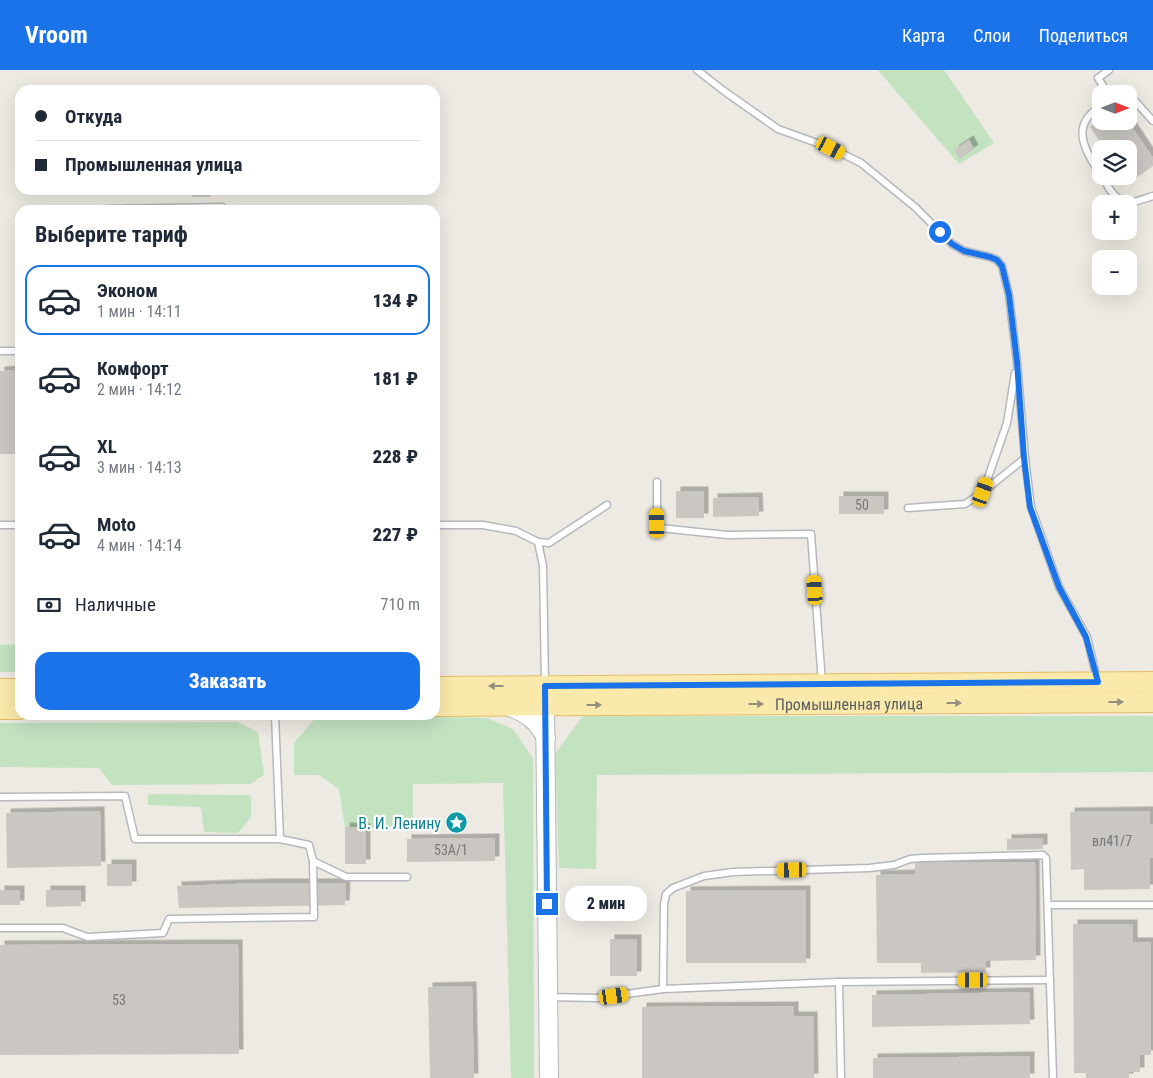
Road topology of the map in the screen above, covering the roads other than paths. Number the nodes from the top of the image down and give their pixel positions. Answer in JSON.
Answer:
{"nodes":[{"id":1,"x":697,"y":70,"type":"edge"},
{"id":2,"x":1110,"y":70,"type":"edge"},
{"id":3,"x":1102,"y":85,"type":"edge"},
{"id":4,"x":1138,"y":104,"type":"edge"},
{"id":5,"x":1092,"y":113,"type":"edge"},
{"id":6,"x":1153,"y":121,"type":"edge"},
{"id":7,"x":1092,"y":160,"type":"edge"},
{"id":8,"x":1107,"y":185,"type":"edge"},
{"id":9,"x":1153,"y":196,"type":"edge"},
{"id":10,"x":15,"y":351,"type":"edge"},
{"id":11,"x":0,"y":352,"type":"edge"},
{"id":12,"x":1017,"y":362,"type":"junction"},
{"id":13,"x":1024,"y":458,"type":"junction"},
{"id":14,"x":657,"y":482,"type":"dead end"},
{"id":15,"x":983,"y":492,"type":"junction"},
{"id":16,"x":607,"y":505,"type":"dead end"},
{"id":17,"x":908,"y":508,"type":"dead end"},
{"id":18,"x":0,"y":525,"type":"edge"},
{"id":19,"x":15,"y":525,"type":"edge"},
{"id":20,"x":440,"y":525,"type":"edge"},
{"id":21,"x":538,"y":542,"type":"junction"},
{"id":22,"x":1098,"y":682,"type":"junction"},
{"id":23,"x":1153,"y":682,"type":"edge"},
{"id":24,"x":440,"y":687,"type":"edge"},
{"id":25,"x":0,"y":689,"type":"edge"},
{"id":26,"x":15,"y":689,"type":"edge"},
{"id":27,"x":822,"y":694,"type":"junction"},
{"id":28,"x":545,"y":696,"type":"junction"},
{"id":29,"x":1153,"y":702,"type":"edge"},
{"id":30,"x":440,"y":706,"type":"edge"},
{"id":31,"x":505,"y":706,"type":"junction"},
{"id":32,"x":0,"y":709,"type":"edge"},
{"id":33,"x":15,"y":709,"type":"edge"},
{"id":34,"x":275,"y":720,"type":"edge"},
{"id":35,"x":546,"y":738,"type":"junction"},
{"id":36,"x":0,"y":797,"type":"edge"},
{"id":37,"x":280,"y":839,"type":"junction"},
{"id":38,"x":313,"y":861,"type":"junction"},
{"id":39,"x":407,"y":876,"type":"dead end"},
{"id":40,"x":1048,"y":905,"type":"junction"},
{"id":41,"x":1153,"y":905,"type":"edge"},
{"id":42,"x":0,"y":928,"type":"edge"},
{"id":43,"x":1050,"y":980,"type":"junction"},
{"id":44,"x":839,"y":982,"type":"junction"},
{"id":45,"x":663,"y":989,"type":"junction"},
{"id":46,"x":548,"y":997,"type":"junction"},
{"id":47,"x":549,"y":1078,"type":"edge"},
{"id":48,"x":841,"y":1078,"type":"edge"},
{"id":49,"x":1053,"y":1078,"type":"edge"}],
"edges":[{"from":1,"to":12,"type":"lane"},
{"from":2,"to":3,"type":"lane"},
{"from":4,"to":6,"type":"lane"},
{"from":5,"to":7,"type":"lane"},
{"from":8,"to":9,"type":"lane"},
{"from":10,"to":11,"type":"lane"},
{"from":12,"to":13,"type":"lane"},
{"from":12,"to":15,"type":"lane"},
{"from":13,"to":15,"type":"lane"},
{"from":13,"to":22,"type":"lane"},
{"from":14,"to":27,"type":"lane"},
{"from":15,"to":17,"type":"lane"},
{"from":16,"to":21,"type":"lane"},
{"from":18,"to":19,"type":"lane"},
{"from":20,"to":21,"type":"lane"},
{"from":21,"to":28,"type":"lane"},
{"from":22,"to":23,"type":"main road","name":"Промышленная улица"},
{"from":22,"to":27,"type":"main road","name":"Промышленная улица"},
{"from":28,"to":24,"type":"main road","name":"Промышленная улица","one_way":true},
{"from":25,"to":26,"type":"main road"},
{"from":27,"to":28,"type":"main road","name":"Промышленная улица"},
{"from":27,"to":29,"type":"main road","name":"Промышленная улица","one_way":true},
{"from":28,"to":31,"type":"main road","name":"Промышленная улица"},
{"from":28,"to":35,"type":"street"},
{"from":30,"to":31,"type":"main road","name":"Промышленная улица"},
{"from":31,"to":35,"type":"street"},
{"from":32,"to":33,"type":"main road"},
{"from":34,"to":37,"type":"lane"},
{"from":35,"to":46,"type":"street"},
{"from":36,"to":37,"type":"lane"},
{"from":37,"to":38,"type":"lane"},
{"from":38,"to":39,"type":"lane"},
{"from":38,"to":42,"type":"lane"},
{"from":40,"to":41,"type":"lane"},
{"from":40,"to":43,"type":"lane"},
{"from":40,"to":45,"type":"lane"},
{"from":43,"to":44,"type":"lane"},
{"from":43,"to":49,"type":"lane"},
{"from":44,"to":45,"type":"lane"},
{"from":44,"to":48,"type":"lane"},
{"from":45,"to":46,"type":"lane"},
{"from":46,"to":47,"type":"street"}]}
